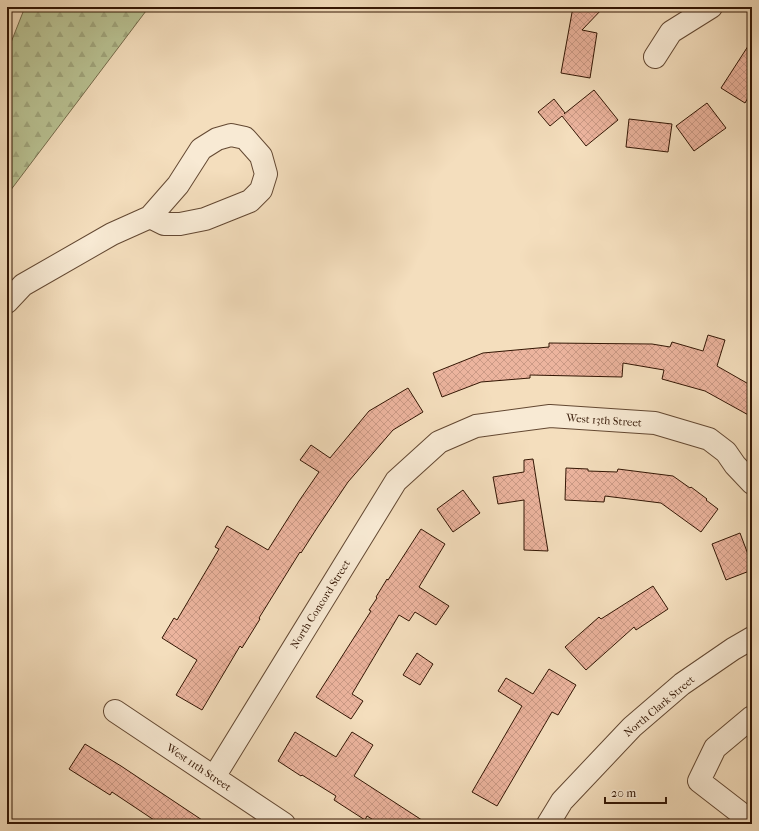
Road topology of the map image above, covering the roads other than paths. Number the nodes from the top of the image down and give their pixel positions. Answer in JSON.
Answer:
{"nodes":[{"id":1,"x":711,"y":7,"type":"edge"},
{"id":2,"x":655,"y":58,"type":"dead end"},
{"id":3,"x":150,"y":217,"type":"junction"},
{"id":4,"x":7,"y":302,"type":"edge"},
{"id":5,"x":439,"y":442,"type":"joint"},
{"id":6,"x":752,"y":483,"type":"edge"},
{"id":7,"x":752,"y":638,"type":"edge"},
{"id":8,"x":115,"y":710,"type":"dead end"},
{"id":9,"x":752,"y":717,"type":"edge"},
{"id":10,"x":214,"y":777,"type":"junction"},
{"id":11,"x":752,"y":822,"type":"edge"},
{"id":12,"x":284,"y":824,"type":"edge"},
{"id":13,"x":548,"y":824,"type":"edge"}],
"edges":[{"from":1,"to":2,"type":"street"},
{"from":3,"to":3,"type":"street"},
{"from":3,"to":4,"type":"street"},
{"from":5,"to":6,"type":"street","name":"West 13th Street"},
{"from":5,"to":10,"type":"street","name":"North Concord Street"},
{"from":7,"to":13,"type":"street","name":"North Clark Street"},
{"from":8,"to":10,"type":"street","name":"West 11th Street"},
{"from":9,"to":11,"type":"street"},
{"from":10,"to":12,"type":"street","name":"West 11th Street"}]}
